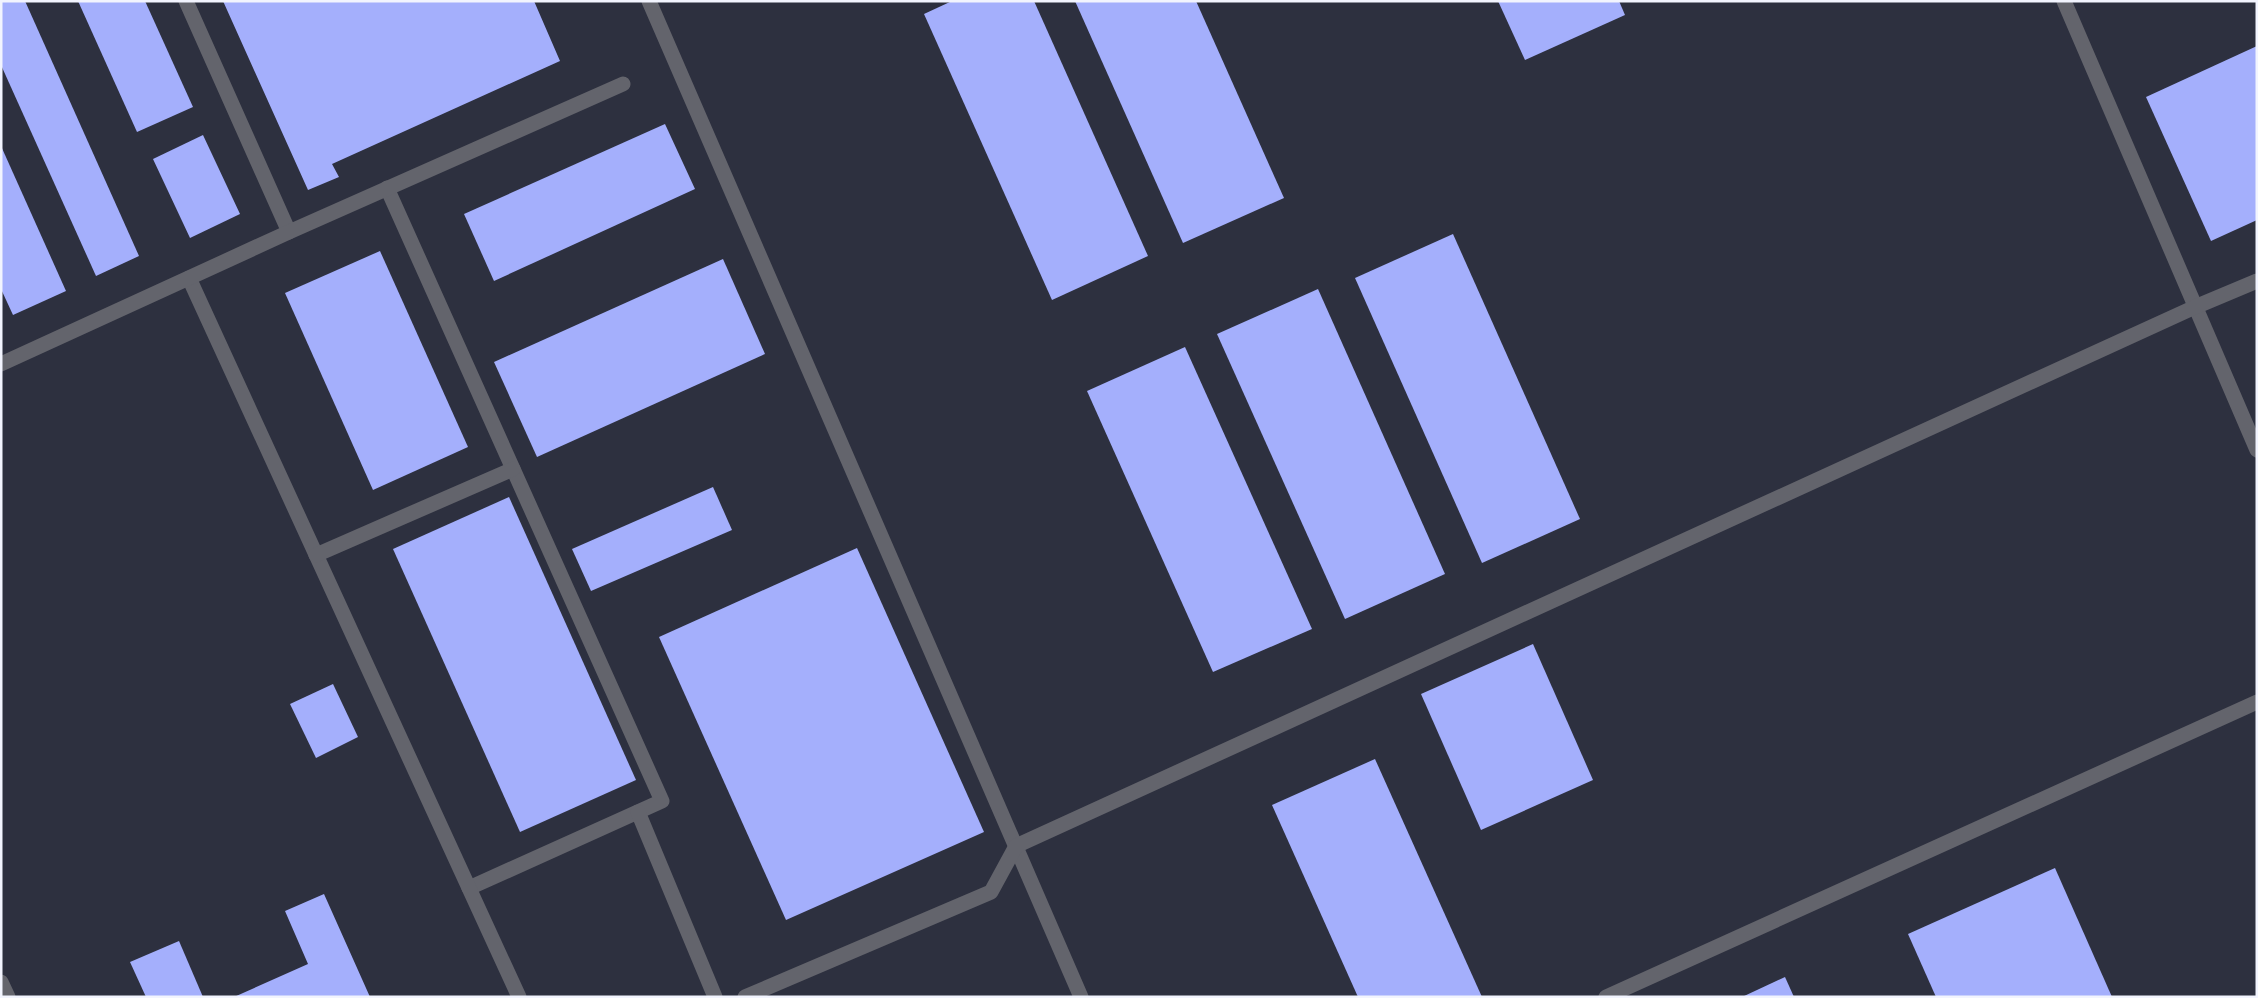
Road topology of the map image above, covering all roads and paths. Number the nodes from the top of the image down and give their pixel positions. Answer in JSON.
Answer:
{"nodes":[{"id":1,"x":186,"y":1,"type":"edge"},
{"id":2,"x":649,"y":1,"type":"edge"},
{"id":3,"x":2064,"y":1,"type":"edge"},
{"id":4,"x":623,"y":84,"type":"dead end"},
{"id":5,"x":388,"y":188,"type":"junction"},
{"id":6,"x":289,"y":232,"type":"junction"},
{"id":7,"x":189,"y":278,"type":"junction"},
{"id":8,"x":2257,"y":281,"type":"edge"},
{"id":9,"x":2195,"y":307,"type":"junction"},
{"id":10,"x":1,"y":364,"type":"edge"},
{"id":11,"x":2257,"y":450,"type":"edge"},
{"id":12,"x":514,"y":469,"type":"junction"},
{"id":13,"x":316,"y":555,"type":"junction"},
{"id":14,"x":2257,"y":702,"type":"edge"},
{"id":15,"x":638,"y":812,"type":"junction"},
{"id":16,"x":1016,"y":846,"type":"junction"},
{"id":17,"x":469,"y":888,"type":"junction"},
{"id":18,"x":1,"y":982,"type":"edge"},
{"id":19,"x":8,"y":997,"type":"edge"},
{"id":20,"x":519,"y":997,"type":"edge"},
{"id":21,"x":715,"y":997,"type":"edge"},
{"id":22,"x":745,"y":997,"type":"edge"},
{"id":23,"x":1081,"y":997,"type":"edge"},
{"id":24,"x":1606,"y":997,"type":"edge"}],
"edges":[{"from":1,"to":6,"type":"lane"},
{"from":2,"to":16,"type":"lane"},
{"from":3,"to":9,"type":"lane"},
{"from":4,"to":5,"type":"lane"},
{"from":5,"to":6,"type":"lane"},
{"from":5,"to":12,"type":"lane"},
{"from":6,"to":7,"type":"lane"},
{"from":7,"to":10,"type":"lane"},
{"from":7,"to":13,"type":"lane"},
{"from":8,"to":9,"type":"lane"},
{"from":9,"to":11,"type":"lane"},
{"from":9,"to":16,"type":"lane"},
{"from":12,"to":13,"type":"lane"},
{"from":12,"to":15,"type":"lane"},
{"from":13,"to":17,"type":"lane"},
{"from":14,"to":24,"type":"lane"},
{"from":15,"to":17,"type":"lane"},
{"from":15,"to":21,"type":"lane"},
{"from":16,"to":22,"type":"lane"},
{"from":16,"to":23,"type":"lane"},
{"from":17,"to":20,"type":"lane"},
{"from":18,"to":19,"type":"lane"}]}
